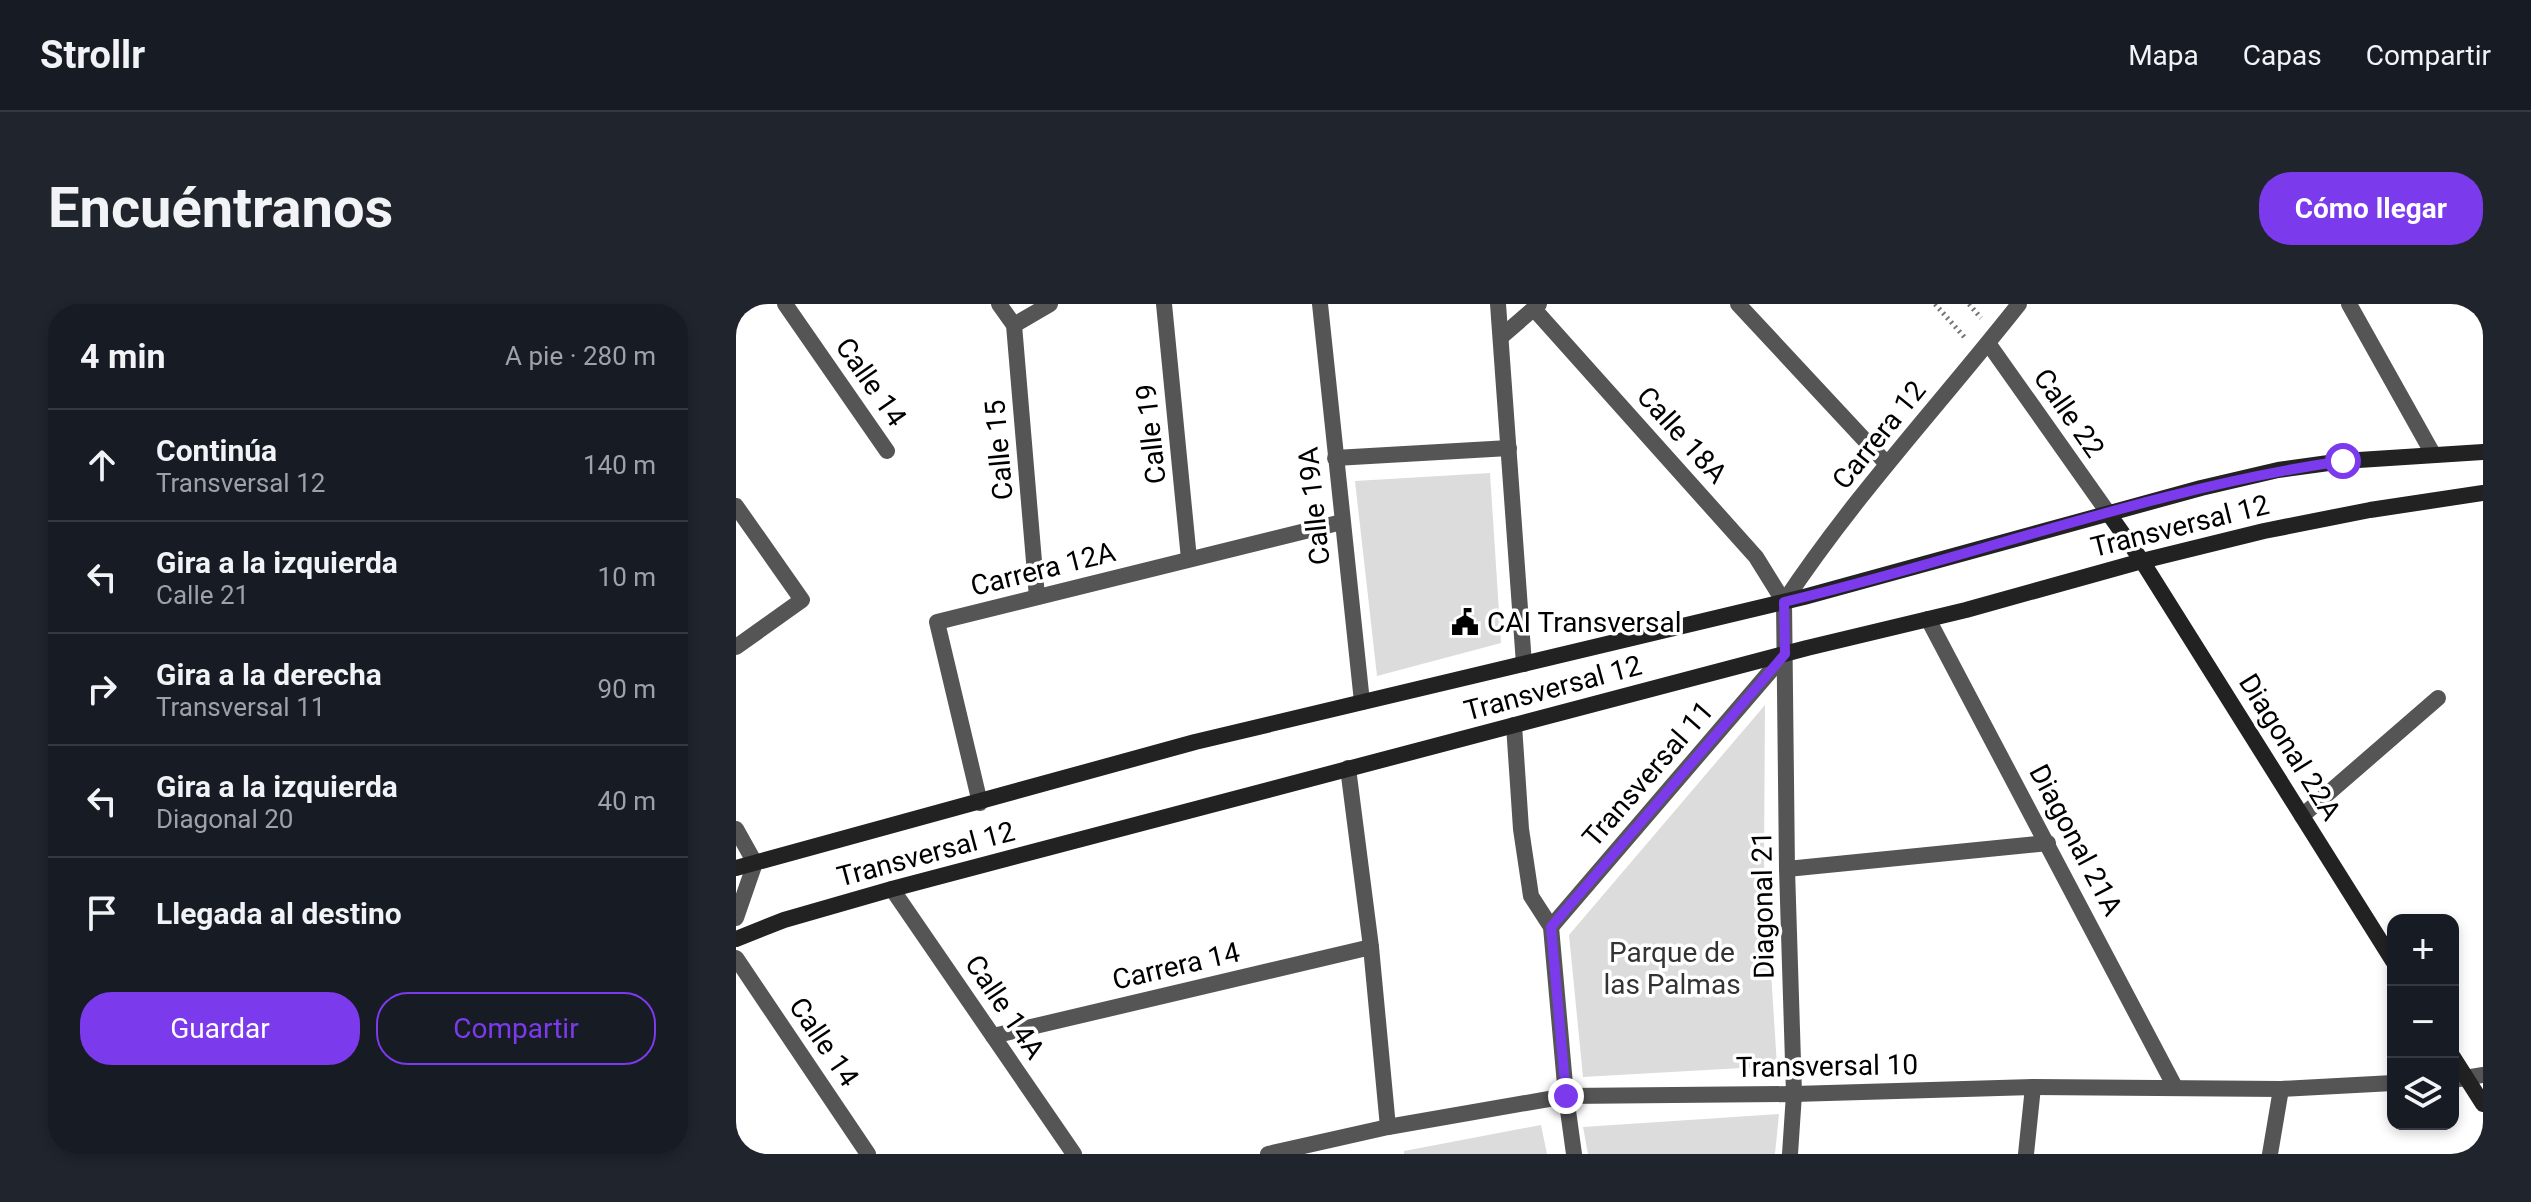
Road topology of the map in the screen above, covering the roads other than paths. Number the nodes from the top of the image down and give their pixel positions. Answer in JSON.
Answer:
{"nodes":[{"id":1,"x":785,"y":304,"type":"edge"},
{"id":2,"x":999,"y":304,"type":"edge"},
{"id":3,"x":1050,"y":304,"type":"edge"},
{"id":4,"x":1164,"y":304,"type":"edge"},
{"id":5,"x":1320,"y":304,"type":"edge"},
{"id":6,"x":1498,"y":304,"type":"edge"},
{"id":7,"x":1738,"y":304,"type":"edge"},
{"id":8,"x":2019,"y":304,"type":"edge"},
{"id":9,"x":2349,"y":304,"type":"edge"},
{"id":10,"x":1536,"y":306,"type":"edge"},
{"id":11,"x":1014,"y":325,"type":"junction"},
{"id":12,"x":1501,"y":337,"type":"junction"},
{"id":13,"x":1983,"y":348,"type":"junction"},
{"id":14,"x":1509,"y":448,"type":"junction"},
{"id":15,"x":887,"y":451,"type":"dead end"},
{"id":16,"x":2483,"y":452,"type":"edge"},
{"id":17,"x":2433,"y":454,"type":"junction"},
{"id":18,"x":1335,"y":458,"type":"junction"},
{"id":19,"x":1887,"y":464,"type":"junction"},
{"id":20,"x":2483,"y":493,"type":"edge"},
{"id":21,"x":736,"y":506,"type":"edge"},
{"id":22,"x":2109,"y":514,"type":"junction"},
{"id":23,"x":1342,"y":522,"type":"junction"},
{"id":24,"x":1189,"y":559,"type":"junction"},
{"id":25,"x":2142,"y":561,"type":"junction"},
{"id":26,"x":1037,"y":597,"type":"junction"},
{"id":27,"x":1784,"y":602,"type":"junction"},
{"id":28,"x":1928,"y":619,"type":"junction"},
{"id":29,"x":736,"y":647,"type":"edge"},
{"id":30,"x":1785,"y":654,"type":"junction"},
{"id":31,"x":1524,"y":664,"type":"junction"},
{"id":32,"x":2438,"y":698,"type":"dead end"},
{"id":33,"x":1362,"y":702,"type":"junction"},
{"id":34,"x":1514,"y":725,"type":"junction"},
{"id":35,"x":1348,"y":768,"type":"junction"},
{"id":36,"x":980,"y":803,"type":"junction"},
{"id":37,"x":2302,"y":816,"type":"junction"},
{"id":38,"x":736,"y":829,"type":"edge"},
{"id":39,"x":2048,"y":843,"type":"junction"},
{"id":40,"x":755,"y":863,"type":"junction"},
{"id":41,"x":736,"y":868,"type":"edge"},
{"id":42,"x":1787,"y":869,"type":"junction"},
{"id":43,"x":892,"y":889,"type":"junction"},
{"id":44,"x":736,"y":918,"type":"edge"},
{"id":45,"x":1551,"y":927,"type":"junction"},
{"id":46,"x":736,"y":939,"type":"edge"},
{"id":47,"x":1371,"y":947,"type":"junction"},
{"id":48,"x":2387,"y":951,"type":"edge"},
{"id":49,"x":736,"y":958,"type":"edge"},
{"id":50,"x":993,"y":1036,"type":"junction"},
{"id":51,"x":2454,"y":1058,"type":"edge"},
{"id":52,"x":2468,"y":1078,"type":"edge"},
{"id":53,"x":2387,"y":1083,"type":"edge"},
{"id":54,"x":2033,"y":1087,"type":"junction"},
{"id":55,"x":2175,"y":1087,"type":"junction"},
{"id":56,"x":2281,"y":1089,"type":"junction"},
{"id":57,"x":1794,"y":1094,"type":"junction"},
{"id":58,"x":1566,"y":1096,"type":"junction"},
{"id":59,"x":2483,"y":1104,"type":"edge"},
{"id":60,"x":1388,"y":1127,"type":"junction"},
{"id":61,"x":868,"y":1154,"type":"edge"},
{"id":62,"x":1074,"y":1154,"type":"edge"},
{"id":63,"x":1268,"y":1154,"type":"edge"},
{"id":64,"x":1574,"y":1154,"type":"edge"},
{"id":65,"x":1790,"y":1154,"type":"edge"},
{"id":66,"x":2026,"y":1154,"type":"edge"},
{"id":67,"x":2270,"y":1154,"type":"edge"}],
"edges":[{"from":1,"to":15,"type":"street","name":"Calle 14"},
{"from":2,"to":11,"type":"street"},
{"from":3,"to":11,"type":"street"},
{"from":4,"to":24,"type":"street","name":"Calle 19"},
{"from":5,"to":18,"type":"street","name":"Calle 19A"},
{"from":6,"to":12,"type":"street"},
{"from":7,"to":19,"type":"street"},
{"from":8,"to":13,"type":"street","name":"Carrera 12"},
{"from":9,"to":17,"type":"street"},
{"from":10,"to":12,"type":"street"},
{"from":10,"to":27,"type":"street","name":"Calle 18A"},
{"from":11,"to":26,"type":"street","name":"Calle 15"},
{"from":12,"to":14,"type":"street"},
{"from":13,"to":19,"type":"street","name":"Carrera 12"},
{"from":13,"to":22,"type":"street","name":"Calle 22"},
{"from":14,"to":18,"type":"street"},
{"from":14,"to":31,"type":"street"},
{"from":16,"to":17,"type":"main road","name":"Transversal 12"},
{"from":17,"to":22,"type":"main road","name":"Transversal 12"},
{"from":18,"to":23,"type":"street","name":"Calle 19A"},
{"from":19,"to":27,"type":"street","name":"Carrera 12"},
{"from":20,"to":25,"type":"main road","name":"Transversal 12"},
{"from":21,"to":29,"type":"street"},
{"from":22,"to":25,"type":"main road","name":"Diagonal 22A"},
{"from":22,"to":27,"type":"main road","name":"Transversal 12"},
{"from":23,"to":24,"type":"street","name":"Carrera 12A"},
{"from":23,"to":33,"type":"street","name":"Calle 19A"},
{"from":24,"to":26,"type":"street","name":"Carrera 12A"},
{"from":25,"to":28,"type":"main road","name":"Transversal 12"},
{"from":25,"to":37,"type":"main road","name":"Diagonal 22A"},
{"from":26,"to":36,"type":"street","name":"Carrera 12A"},
{"from":27,"to":30,"type":"street","name":"Diagonal 21"},
{"from":27,"to":31,"type":"main road","name":"Transversal 12"},
{"from":28,"to":30,"type":"main road","name":"Transversal 12"},
{"from":28,"to":39,"type":"street","name":"Diagonal 21A"},
{"from":30,"to":34,"type":"main road","name":"Transversal 12"},
{"from":30,"to":42,"type":"street","name":"Diagonal 21"},
{"from":30,"to":45,"type":"street","name":"Transversal 11"},
{"from":31,"to":33,"type":"main road","name":"Transversal 12"},
{"from":32,"to":37,"type":"street"},
{"from":33,"to":36,"type":"main road","name":"Transversal 12"},
{"from":34,"to":35,"type":"main road","name":"Transversal 12"},
{"from":34,"to":45,"type":"street"},
{"from":35,"to":43,"type":"main road","name":"Transversal 12"},
{"from":35,"to":47,"type":"street"},
{"from":36,"to":40,"type":"main road","name":"Transversal 12"},
{"from":37,"to":48,"type":"main road","name":"Diagonal 22A"},
{"from":38,"to":40,"type":"street"},
{"from":39,"to":42,"type":"street"},
{"from":39,"to":55,"type":"street","name":"Diagonal 21A"},
{"from":40,"to":41,"type":"main road","name":"Transversal 12"},
{"from":40,"to":44,"type":"street"},
{"from":42,"to":57,"type":"street","name":"Diagonal 21"},
{"from":43,"to":46,"type":"main road","name":"Transversal 12"},
{"from":43,"to":50,"type":"street","name":"Calle 14A"},
{"from":45,"to":58,"type":"street"},
{"from":47,"to":50,"type":"street","name":"Carrera 14"},
{"from":47,"to":60,"type":"street"},
{"from":49,"to":61,"type":"street","name":"Calle 14"},
{"from":50,"to":62,"type":"street","name":"Calle 14A"},
{"from":51,"to":52,"type":"main road"},
{"from":52,"to":59,"type":"main road"},
{"from":53,"to":56,"type":"street","name":"Transversal 10"},
{"from":54,"to":55,"type":"street","name":"Transversal 10"},
{"from":54,"to":57,"type":"street","name":"Transversal 10"},
{"from":54,"to":66,"type":"street"},
{"from":55,"to":56,"type":"street","name":"Transversal 10"},
{"from":56,"to":67,"type":"street"},
{"from":57,"to":58,"type":"street","name":"Transversal 10"},
{"from":57,"to":65,"type":"street","name":"Diagonal 21"},
{"from":58,"to":60,"type":"street","name":"Transversal 10"},
{"from":58,"to":64,"type":"street"},
{"from":60,"to":63,"type":"street","name":"Transversal 10"}]}
